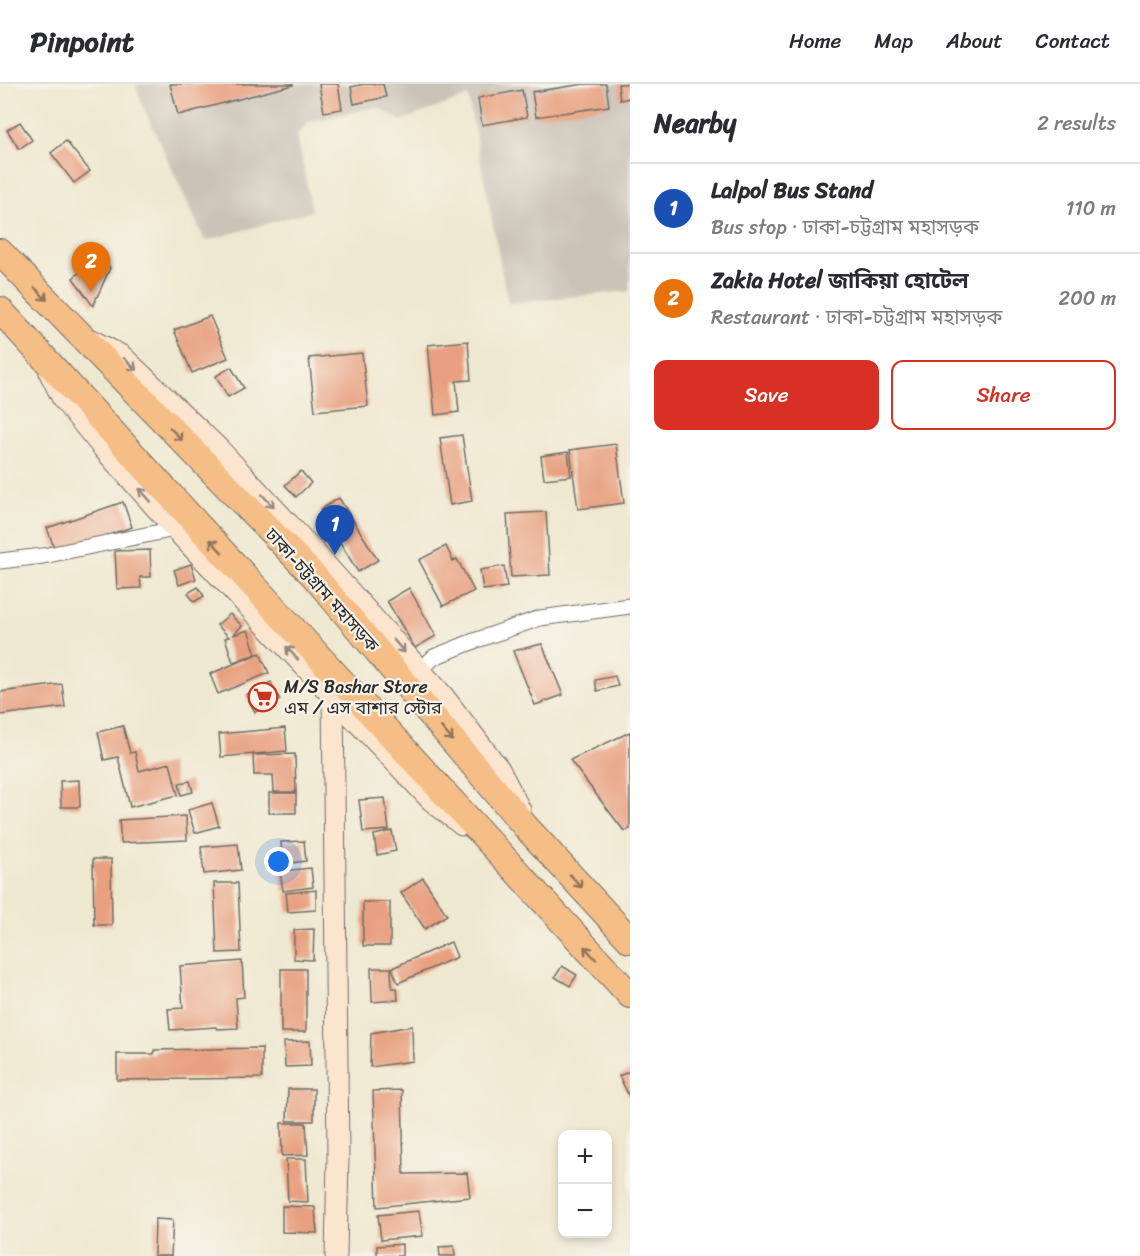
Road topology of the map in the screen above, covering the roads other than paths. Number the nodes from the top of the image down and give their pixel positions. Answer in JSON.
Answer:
{"nodes":[{"id":1,"x":0,"y":252,"type":"edge"},
{"id":2,"x":0,"y":310,"type":"edge"},
{"id":3,"x":80,"y":334,"type":"junction"},
{"id":4,"x":42,"y":356,"type":"junction"},
{"id":5,"x":175,"y":528,"type":"junction"},
{"id":6,"x":0,"y":561,"type":"edge"},
{"id":7,"x":630,"y":606,"type":"edge"},
{"id":8,"x":420,"y":670,"type":"junction"},
{"id":9,"x":333,"y":696,"type":"junction"},
{"id":10,"x":375,"y":742,"type":"junction"},
{"id":11,"x":334,"y":769,"type":"junction"},
{"id":12,"x":534,"y":836,"type":"junction"},
{"id":13,"x":500,"y":855,"type":"junction"},
{"id":14,"x":630,"y":940,"type":"edge"},
{"id":15,"x":630,"y":995,"type":"edge"},
{"id":16,"x":336,"y":1256,"type":"edge"}],
"edges":[{"from":1,"to":3,"type":"highway","name":"ঢাকা-চট্টগ্রাম মহাসড়ক","one_way":true},
{"from":2,"to":4,"type":"highway"},
{"from":3,"to":8,"type":"main road","one_way":true},
{"from":3,"to":12,"type":"highway","name":"ঢাকা-চট্টগ্রাম মহাসড়ক","one_way":true},
{"from":5,"to":4,"type":"main road","one_way":true},
{"from":13,"to":4,"type":"highway","one_way":true},
{"from":5,"to":6,"type":"street"},
{"from":9,"to":5,"type":"main road","one_way":true},
{"from":7,"to":8,"type":"street"},
{"from":8,"to":12,"type":"main road"},
{"from":9,"to":10,"type":"main road"},
{"from":9,"to":11,"type":"main road"},
{"from":10,"to":11,"type":"main road"},
{"from":10,"to":13,"type":"main road"},
{"from":11,"to":16,"type":"main road"},
{"from":12,"to":14,"type":"highway","name":"ঢাকা-চট্টগ্রাম মহাসড়ক","one_way":true},
{"from":15,"to":13,"type":"highway","one_way":true}]}
